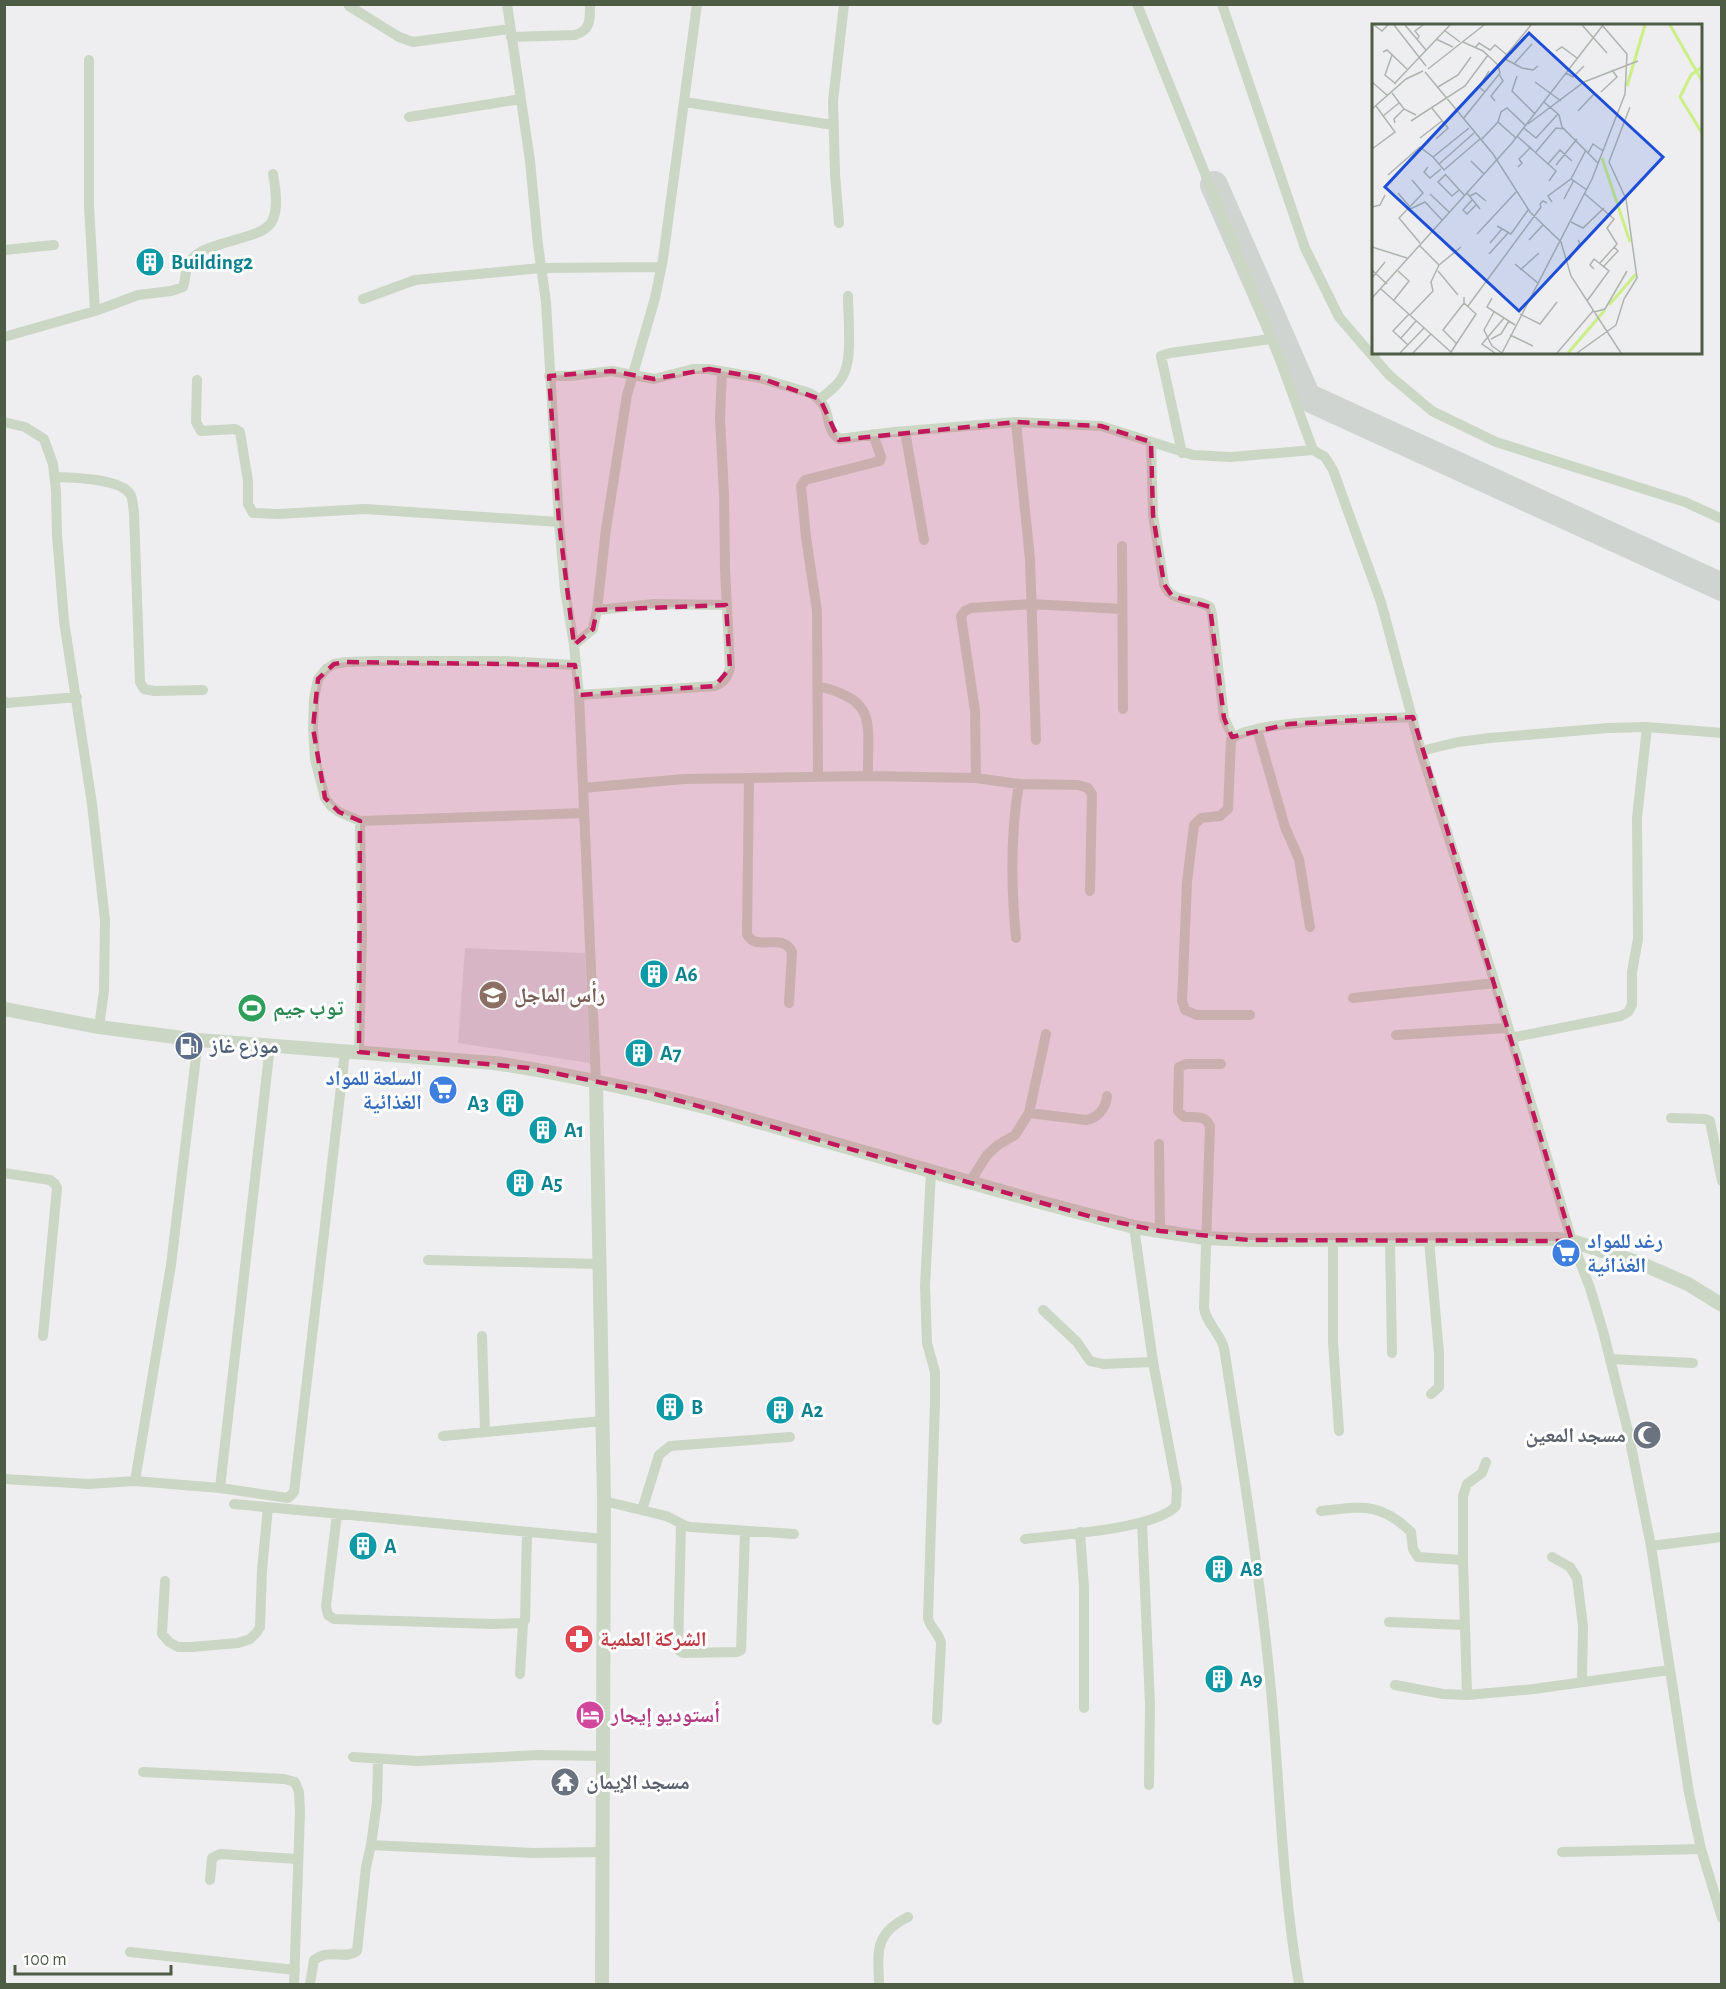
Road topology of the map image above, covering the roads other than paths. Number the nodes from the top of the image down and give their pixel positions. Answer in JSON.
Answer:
{"nodes":[{"id":1,"x":507,"y":4,"type":"edge"},
{"id":2,"x":590,"y":4,"type":"edge"},
{"id":3,"x":697,"y":4,"type":"edge"},
{"id":4,"x":844,"y":4,"type":"edge"},
{"id":5,"x":1137,"y":4,"type":"edge"},
{"id":6,"x":1222,"y":4,"type":"edge"},
{"id":7,"x":349,"y":6,"type":"dead end"},
{"id":8,"x":511,"y":33,"type":"junction"},
{"id":9,"x":88,"y":60,"type":"dead end"},
{"id":10,"x":521,"y":99,"type":"junction"},
{"id":11,"x":684,"y":102,"type":"junction"},
{"id":12,"x":409,"y":117,"type":"dead end"},
{"id":13,"x":833,"y":125,"type":"junction"},
{"id":14,"x":273,"y":174,"type":"dead end"},
{"id":15,"x":839,"y":223,"type":"dead end"},
{"id":16,"x":54,"y":245,"type":"dead end"},
{"id":17,"x":4,"y":250,"type":"edge"},
{"id":18,"x":661,"y":267,"type":"junction"},
{"id":19,"x":541,"y":268,"type":"junction"},
{"id":20,"x":848,"y":296,"type":"dead end"},
{"id":21,"x":363,"y":299,"type":"dead end"},
{"id":22,"x":95,"y":311,"type":"junction"},
{"id":23,"x":4,"y":337,"type":"edge"},
{"id":24,"x":1271,"y":339,"type":"junction"},
{"id":25,"x":723,"y":371,"type":"junction"},
{"id":26,"x":632,"y":374,"type":"junction"},
{"id":27,"x":549,"y":375,"type":"junction"},
{"id":28,"x":197,"y":380,"type":"dead end"},
{"id":29,"x":820,"y":399,"type":"junction"},
{"id":30,"x":4,"y":422,"type":"edge"},
{"id":31,"x":1016,"y":422,"type":"junction"},
{"id":32,"x":905,"y":431,"type":"junction"},
{"id":33,"x":873,"y":434,"type":"junction"},
{"id":34,"x":1151,"y":442,"type":"junction"},
{"id":35,"x":1313,"y":450,"type":"junction"},
{"id":36,"x":1182,"y":453,"type":"junction"},
{"id":37,"x":55,"y":477,"type":"junction"},
{"id":38,"x":1722,"y":519,"type":"edge"},
{"id":39,"x":559,"y":522,"type":"junction"},
{"id":40,"x":924,"y":540,"type":"dead end"},
{"id":41,"x":1122,"y":546,"type":"dead end"},
{"id":42,"x":1031,"y":604,"type":"junction"},
{"id":43,"x":726,"y":605,"type":"junction"},
{"id":44,"x":1122,"y":609,"type":"junction"},
{"id":45,"x":597,"y":610,"type":"junction"},
{"id":46,"x":574,"y":645,"type":"junction"},
{"id":47,"x":576,"y":665,"type":"junction"},
{"id":48,"x":818,"y":686,"type":"junction"},
{"id":49,"x":204,"y":690,"type":"dead end"},
{"id":50,"x":579,"y":695,"type":"junction"},
{"id":51,"x":76,"y":696,"type":"junction"},
{"id":52,"x":4,"y":701,"type":"edge"},
{"id":53,"x":1123,"y":710,"type":"dead end"},
{"id":54,"x":1413,"y":717,"type":"junction"},
{"id":55,"x":1647,"y":727,"type":"junction"},
{"id":56,"x":1257,"y":729,"type":"junction"},
{"id":57,"x":1722,"y":733,"type":"edge"},
{"id":58,"x":1233,"y":737,"type":"junction"},
{"id":59,"x":1036,"y":740,"type":"dead end"},
{"id":60,"x":1421,"y":751,"type":"junction"},
{"id":61,"x":868,"y":776,"type":"junction"},
{"id":62,"x":818,"y":777,"type":"junction"},
{"id":63,"x":976,"y":778,"type":"junction"},
{"id":64,"x":749,"y":779,"type":"junction"},
{"id":65,"x":1019,"y":784,"type":"junction"},
{"id":66,"x":583,"y":788,"type":"junction"},
{"id":67,"x":584,"y":813,"type":"junction"},
{"id":68,"x":360,"y":821,"type":"junction"},
{"id":69,"x":1090,"y":891,"type":"dead end"},
{"id":70,"x":1310,"y":927,"type":"dead end"},
{"id":71,"x":1016,"y":938,"type":"dead end"},
{"id":72,"x":1495,"y":983,"type":"junction"},
{"id":73,"x":1353,"y":998,"type":"dead end"},
{"id":74,"x":789,"y":1003,"type":"dead end"},
{"id":75,"x":4,"y":1009,"type":"edge"},
{"id":76,"x":1250,"y":1015,"type":"dead end"},
{"id":77,"x":99,"y":1027,"type":"junction"},
{"id":78,"x":1509,"y":1033,"type":"junction"},
{"id":79,"x":1046,"y":1034,"type":"dead end"},
{"id":80,"x":1396,"y":1035,"type":"dead end"},
{"id":81,"x":198,"y":1041,"type":"junction"},
{"id":82,"x":270,"y":1046,"type":"junction"},
{"id":83,"x":352,"y":1052,"type":"junction"},
{"id":84,"x":1221,"y":1064,"type":"dead end"},
{"id":85,"x":596,"y":1082,"type":"junction"},
{"id":86,"x":1107,"y":1096,"type":"dead end"},
{"id":87,"x":1029,"y":1113,"type":"junction"},
{"id":88,"x":1671,"y":1118,"type":"dead end"},
{"id":89,"x":1159,"y":1144,"type":"dead end"},
{"id":90,"x":931,"y":1171,"type":"junction"},
{"id":91,"x":4,"y":1173,"type":"edge"},
{"id":92,"x":1722,"y":1181,"type":"edge"},
{"id":93,"x":970,"y":1182,"type":"junction"},
{"id":94,"x":1134,"y":1227,"type":"junction"},
{"id":95,"x":1160,"y":1231,"type":"junction"},
{"id":96,"x":1205,"y":1238,"type":"junction"},
{"id":97,"x":1390,"y":1239,"type":"junction"},
{"id":98,"x":1333,"y":1240,"type":"junction"},
{"id":99,"x":1429,"y":1240,"type":"junction"},
{"id":100,"x":1572,"y":1241,"type":"junction"},
{"id":101,"x":428,"y":1260,"type":"dead end"},
{"id":102,"x":599,"y":1264,"type":"junction"},
{"id":103,"x":1722,"y":1305,"type":"edge"},
{"id":104,"x":1042,"y":1310,"type":"dead end"},
{"id":105,"x":43,"y":1336,"type":"dead end"},
{"id":106,"x":482,"y":1336,"type":"dead end"},
{"id":107,"x":1392,"y":1353,"type":"dead end"},
{"id":108,"x":1610,"y":1359,"type":"junction"},
{"id":109,"x":1153,"y":1362,"type":"junction"},
{"id":110,"x":1693,"y":1363,"type":"dead end"},
{"id":111,"x":1431,"y":1394,"type":"dead end"},
{"id":112,"x":602,"y":1421,"type":"junction"},
{"id":113,"x":1339,"y":1431,"type":"dead end"},
{"id":114,"x":485,"y":1432,"type":"junction"},
{"id":115,"x":443,"y":1436,"type":"dead end"},
{"id":116,"x":790,"y":1437,"type":"dead end"},
{"id":117,"x":1486,"y":1462,"type":"dead end"},
{"id":118,"x":4,"y":1479,"type":"edge"},
{"id":119,"x":135,"y":1481,"type":"junction"},
{"id":120,"x":220,"y":1488,"type":"junction"},
{"id":121,"x":604,"y":1501,"type":"junction"},
{"id":122,"x":234,"y":1504,"type":"dead end"},
{"id":123,"x":268,"y":1507,"type":"junction"},
{"id":124,"x":642,"y":1510,"type":"junction"},
{"id":125,"x":1321,"y":1511,"type":"dead end"},
{"id":126,"x":337,"y":1514,"type":"junction"},
{"id":127,"x":1142,"y":1522,"type":"junction"},
{"id":128,"x":681,"y":1525,"type":"junction"},
{"id":129,"x":745,"y":1531,"type":"junction"},
{"id":130,"x":1080,"y":1532,"type":"junction"},
{"id":131,"x":527,"y":1533,"type":"junction"},
{"id":132,"x":794,"y":1534,"type":"dead end"},
{"id":133,"x":1722,"y":1537,"type":"edge"},
{"id":134,"x":604,"y":1539,"type":"junction"},
{"id":135,"x":1025,"y":1539,"type":"dead end"},
{"id":136,"x":1651,"y":1546,"type":"junction"},
{"id":137,"x":1552,"y":1557,"type":"dead end"},
{"id":138,"x":1463,"y":1560,"type":"junction"},
{"id":139,"x":165,"y":1581,"type":"dead end"},
{"id":140,"x":1389,"y":1622,"type":"dead end"},
{"id":141,"x":523,"y":1623,"type":"junction"},
{"id":142,"x":1465,"y":1624,"type":"junction"},
{"id":143,"x":1669,"y":1670,"type":"junction"},
{"id":144,"x":520,"y":1674,"type":"dead end"},
{"id":145,"x":1582,"y":1681,"type":"junction"},
{"id":146,"x":1395,"y":1685,"type":"dead end"},
{"id":147,"x":1467,"y":1695,"type":"junction"},
{"id":148,"x":1083,"y":1708,"type":"dead end"},
{"id":149,"x":937,"y":1720,"type":"dead end"},
{"id":150,"x":604,"y":1756,"type":"junction"},
{"id":151,"x":353,"y":1757,"type":"dead end"},
{"id":152,"x":378,"y":1760,"type":"junction"},
{"id":153,"x":143,"y":1772,"type":"dead end"},
{"id":154,"x":1149,"y":1785,"type":"dead end"},
{"id":155,"x":371,"y":1845,"type":"junction"},
{"id":156,"x":1701,"y":1849,"type":"junction"},
{"id":157,"x":603,"y":1852,"type":"junction"},
{"id":158,"x":1562,"y":1852,"type":"dead end"},
{"id":159,"x":298,"y":1859,"type":"junction"},
{"id":160,"x":210,"y":1880,"type":"dead end"},
{"id":161,"x":908,"y":1917,"type":"dead end"},
{"id":162,"x":1722,"y":1918,"type":"edge"},
{"id":163,"x":130,"y":1952,"type":"dead end"},
{"id":164,"x":295,"y":1970,"type":"junction"},
{"id":165,"x":294,"y":1984,"type":"edge"},
{"id":166,"x":310,"y":1984,"type":"edge"},
{"id":167,"x":602,"y":1984,"type":"edge"},
{"id":168,"x":879,"y":1984,"type":"edge"},
{"id":169,"x":1299,"y":1984,"type":"edge"}],
"edges":[{"from":1,"to":8,"type":"street"},
{"from":2,"to":8,"type":"street"},
{"from":3,"to":11,"type":"street"},
{"from":4,"to":13,"type":"street"},
{"from":5,"to":24,"type":"street"},
{"from":6,"to":38,"type":"street"},
{"from":7,"to":8,"type":"street"},
{"from":8,"to":10,"type":"street"},
{"from":9,"to":22,"type":"street"},
{"from":10,"to":12,"type":"street"},
{"from":10,"to":19,"type":"street"},
{"from":11,"to":13,"type":"street"},
{"from":11,"to":18,"type":"street"},
{"from":13,"to":15,"type":"street"},
{"from":14,"to":22,"type":"street"},
{"from":16,"to":17,"type":"street"},
{"from":18,"to":19,"type":"street"},
{"from":18,"to":26,"type":"street"},
{"from":19,"to":21,"type":"street"},
{"from":19,"to":27,"type":"street"},
{"from":20,"to":29,"type":"street"},
{"from":22,"to":23,"type":"street"},
{"from":24,"to":35,"type":"street"},
{"from":24,"to":36,"type":"street"},
{"from":25,"to":26,"type":"street"},
{"from":25,"to":29,"type":"street"},
{"from":25,"to":43,"type":"street"},
{"from":26,"to":27,"type":"street"},
{"from":26,"to":45,"type":"street"},
{"from":27,"to":39,"type":"street"},
{"from":28,"to":39,"type":"street"},
{"from":29,"to":33,"type":"street"},
{"from":30,"to":37,"type":"street"},
{"from":31,"to":32,"type":"street"},
{"from":31,"to":34,"type":"street"},
{"from":31,"to":42,"type":"street"},
{"from":32,"to":33,"type":"street"},
{"from":32,"to":40,"type":"street"},
{"from":33,"to":48,"type":"street"},
{"from":34,"to":36,"type":"street"},
{"from":34,"to":58,"type":"street"},
{"from":35,"to":36,"type":"street"},
{"from":35,"to":54,"type":"street"},
{"from":37,"to":49,"type":"street"},
{"from":37,"to":51,"type":"street"},
{"from":39,"to":46,"type":"street"},
{"from":41,"to":44,"type":"street"},
{"from":42,"to":44,"type":"street"},
{"from":42,"to":59,"type":"street"},
{"from":42,"to":63,"type":"street"},
{"from":43,"to":45,"type":"street"},
{"from":43,"to":50,"type":"street"},
{"from":44,"to":53,"type":"street"},
{"from":45,"to":46,"type":"street"},
{"from":46,"to":47,"type":"street"},
{"from":47,"to":50,"type":"street"},
{"from":47,"to":68,"type":"street"},
{"from":48,"to":61,"type":"street"},
{"from":48,"to":62,"type":"street"},
{"from":50,"to":66,"type":"street"},
{"from":51,"to":52,"type":"street"},
{"from":51,"to":77,"type":"street"},
{"from":54,"to":56,"type":"street"},
{"from":54,"to":60,"type":"street"},
{"from":55,"to":57,"type":"street"},
{"from":55,"to":60,"type":"street"},
{"from":55,"to":78,"type":"street"},
{"from":56,"to":58,"type":"street"},
{"from":56,"to":70,"type":"street"},
{"from":58,"to":76,"type":"street"},
{"from":60,"to":72,"type":"street"},
{"from":61,"to":62,"type":"street"},
{"from":61,"to":63,"type":"street"},
{"from":62,"to":64,"type":"street"},
{"from":63,"to":65,"type":"street"},
{"from":64,"to":66,"type":"street"},
{"from":64,"to":74,"type":"street"},
{"from":65,"to":69,"type":"street"},
{"from":65,"to":71,"type":"street"},
{"from":66,"to":67,"type":"street"},
{"from":67,"to":68,"type":"street"},
{"from":67,"to":85,"type":"street"},
{"from":68,"to":83,"type":"street"},
{"from":72,"to":73,"type":"street"},
{"from":72,"to":78,"type":"street"},
{"from":75,"to":77,"type":"street"},
{"from":77,"to":81,"type":"street"},
{"from":78,"to":80,"type":"street"},
{"from":78,"to":100,"type":"street"},
{"from":79,"to":87,"type":"street"},
{"from":81,"to":82,"type":"street"},
{"from":81,"to":119,"type":"street"},
{"from":82,"to":83,"type":"street"},
{"from":82,"to":120,"type":"street"},
{"from":83,"to":85,"type":"street"},
{"from":83,"to":120,"type":"street"},
{"from":84,"to":96,"type":"street"},
{"from":85,"to":90,"type":"street"},
{"from":85,"to":102,"type":"street"},
{"from":86,"to":87,"type":"street"},
{"from":87,"to":93,"type":"street"},
{"from":88,"to":92,"type":"street"},
{"from":89,"to":95,"type":"street"},
{"from":90,"to":93,"type":"street"},
{"from":90,"to":149,"type":"street"},
{"from":91,"to":105,"type":"street"},
{"from":93,"to":94,"type":"street"},
{"from":94,"to":95,"type":"street"},
{"from":94,"to":109,"type":"street"},
{"from":95,"to":96,"type":"street"},
{"from":96,"to":98,"type":"street"},
{"from":96,"to":169,"type":"street"},
{"from":97,"to":98,"type":"street"},
{"from":97,"to":99,"type":"street"},
{"from":97,"to":107,"type":"street"},
{"from":98,"to":113,"type":"street"},
{"from":99,"to":100,"type":"street"},
{"from":99,"to":111,"type":"street"},
{"from":100,"to":103,"type":"street"},
{"from":100,"to":108,"type":"street"},
{"from":101,"to":102,"type":"street"},
{"from":102,"to":112,"type":"street"},
{"from":104,"to":109,"type":"street"},
{"from":106,"to":114,"type":"street"},
{"from":108,"to":110,"type":"street"},
{"from":108,"to":136,"type":"street"},
{"from":109,"to":127,"type":"street"},
{"from":112,"to":114,"type":"street"},
{"from":112,"to":121,"type":"street"},
{"from":114,"to":115,"type":"street"},
{"from":116,"to":124,"type":"street"},
{"from":117,"to":138,"type":"street"},
{"from":118,"to":119,"type":"street"},
{"from":119,"to":120,"type":"street"},
{"from":121,"to":124,"type":"street"},
{"from":121,"to":134,"type":"street"},
{"from":122,"to":123,"type":"street"},
{"from":123,"to":126,"type":"street"},
{"from":123,"to":139,"type":"street"},
{"from":124,"to":128,"type":"street"},
{"from":125,"to":138,"type":"street"},
{"from":126,"to":131,"type":"street"},
{"from":126,"to":141,"type":"street"},
{"from":127,"to":130,"type":"street"},
{"from":127,"to":154,"type":"street"},
{"from":128,"to":129,"type":"street"},
{"from":128,"to":129,"type":"street"},
{"from":129,"to":132,"type":"street"},
{"from":130,"to":135,"type":"street"},
{"from":130,"to":148,"type":"street"},
{"from":131,"to":134,"type":"street"},
{"from":131,"to":141,"type":"street"},
{"from":133,"to":136,"type":"street"},
{"from":134,"to":150,"type":"street"},
{"from":136,"to":143,"type":"street"},
{"from":137,"to":145,"type":"street"},
{"from":138,"to":142,"type":"street"},
{"from":140,"to":142,"type":"street"},
{"from":141,"to":144,"type":"street"},
{"from":142,"to":147,"type":"street"},
{"from":143,"to":145,"type":"street"},
{"from":143,"to":156,"type":"street"},
{"from":145,"to":147,"type":"street"},
{"from":146,"to":147,"type":"street"},
{"from":150,"to":152,"type":"street"},
{"from":150,"to":157,"type":"street"},
{"from":151,"to":152,"type":"street"},
{"from":152,"to":155,"type":"street"},
{"from":153,"to":159,"type":"street"},
{"from":155,"to":157,"type":"street"},
{"from":155,"to":166,"type":"street"},
{"from":156,"to":158,"type":"street"},
{"from":156,"to":162,"type":"street"},
{"from":157,"to":167,"type":"street"},
{"from":159,"to":160,"type":"street"},
{"from":159,"to":164,"type":"street"},
{"from":161,"to":168,"type":"street"},
{"from":163,"to":164,"type":"street"},
{"from":164,"to":165,"type":"street"}]}
